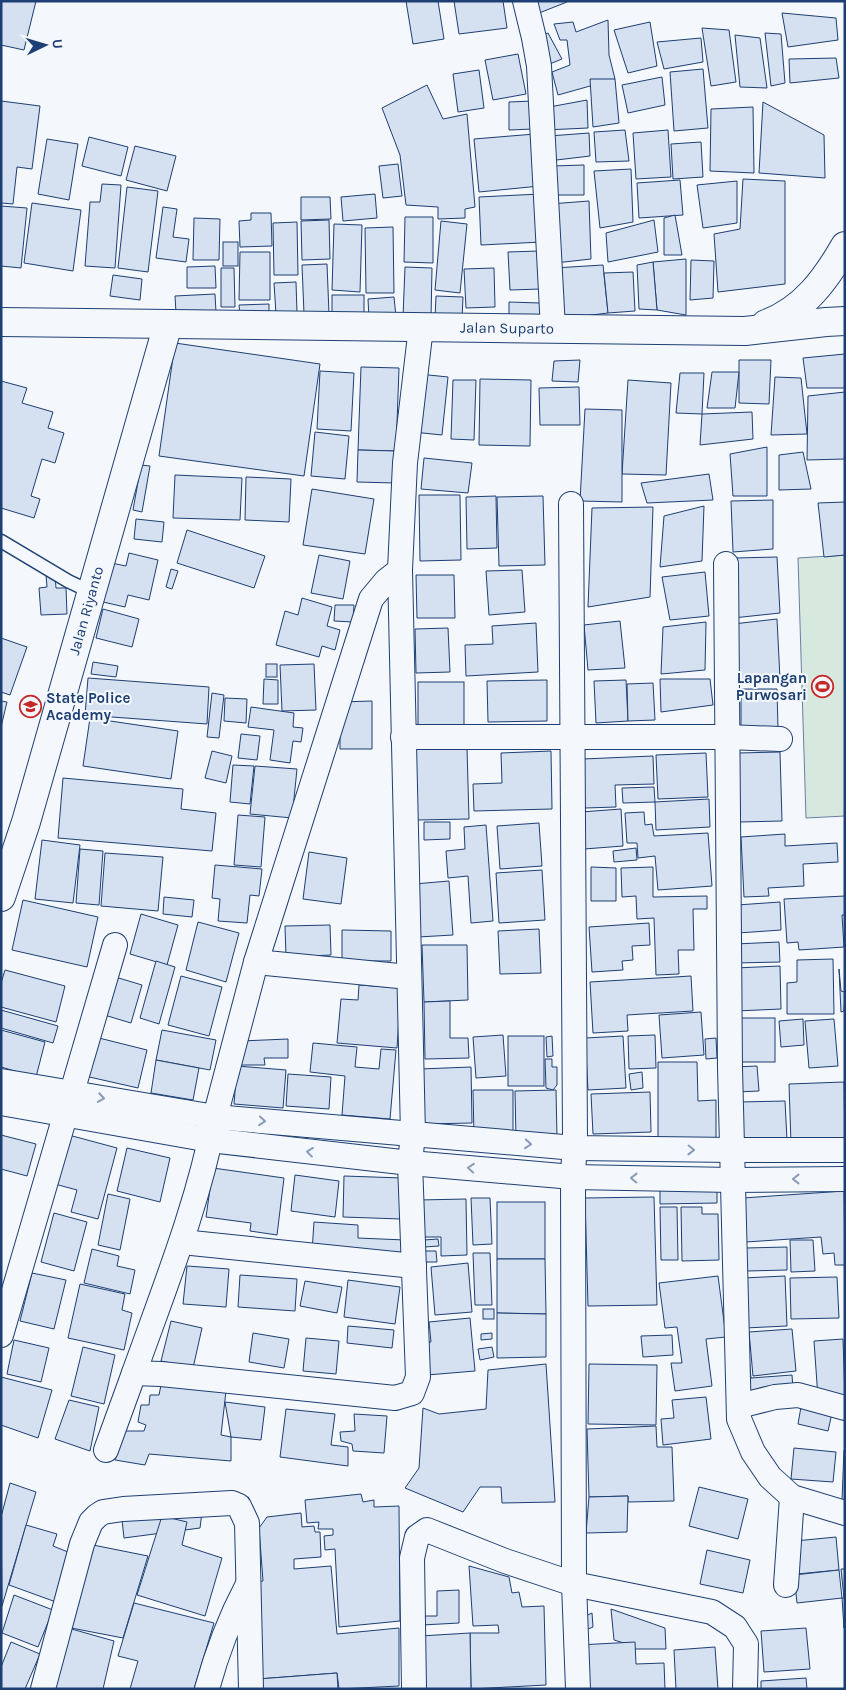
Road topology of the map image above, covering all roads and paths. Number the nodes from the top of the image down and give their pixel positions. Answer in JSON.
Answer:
{"nodes":[{"id":1,"x":525,"y":1,"type":"edge"},
{"id":2,"x":845,"y":246,"type":"edge"},
{"id":3,"x":845,"y":321,"type":"edge"},
{"id":4,"x":1,"y":322,"type":"edge"},
{"id":5,"x":168,"y":324,"type":"junction"},
{"id":6,"x":421,"y":327,"type":"junction"},
{"id":7,"x":553,"y":329,"type":"junction"},
{"id":8,"x":745,"y":331,"type":"junction"},
{"id":9,"x":571,"y":504,"type":"dead end"},
{"id":10,"x":1,"y":540,"type":"edge"},
{"id":11,"x":726,"y":564,"type":"dead end"},
{"id":12,"x":400,"y":570,"type":"junction"},
{"id":13,"x":92,"y":592,"type":"junction"},
{"id":14,"x":403,"y":737,"type":"junction"},
{"id":15,"x":727,"y":737,"type":"junction"},
{"id":16,"x":572,"y":738,"type":"junction"},
{"id":17,"x":780,"y":740,"type":"dead end"},
{"id":18,"x":1,"y":897,"type":"edge"},
{"id":19,"x":115,"y":945,"type":"dead end"},
{"id":20,"x":256,"y":962,"type":"junction"},
{"id":21,"x":408,"y":977,"type":"junction"},
{"id":22,"x":1,"y":1081,"type":"edge"},
{"id":23,"x":1,"y":1103,"type":"edge"},
{"id":24,"x":69,"y":1104,"type":"junction"},
{"id":25,"x":214,"y":1116,"type":"junction"},
{"id":26,"x":413,"y":1134,"type":"junction"},
{"id":27,"x":210,"y":1140,"type":"junction"},
{"id":28,"x":575,"y":1148,"type":"junction"},
{"id":29,"x":732,"y":1150,"type":"junction"},
{"id":30,"x":845,"y":1150,"type":"edge"},
{"id":31,"x":410,"y":1163,"type":"junction"},
{"id":32,"x":574,"y":1177,"type":"junction"},
{"id":33,"x":845,"y":1179,"type":"edge"},
{"id":34,"x":732,"y":1180,"type":"junction"},
{"id":35,"x":182,"y":1242,"type":"junction"},
{"id":36,"x":414,"y":1266,"type":"junction"},
{"id":37,"x":1,"y":1335,"type":"edge"},
{"id":38,"x":134,"y":1373,"type":"junction"},
{"id":39,"x":739,"y":1406,"type":"junction"},
{"id":40,"x":845,"y":1408,"type":"edge"},
{"id":41,"x":106,"y":1450,"type":"dead end"},
{"id":42,"x":792,"y":1497,"type":"junction"},
{"id":43,"x":845,"y":1512,"type":"edge"},
{"id":44,"x":249,"y":1583,"type":"junction"},
{"id":45,"x":574,"y":1584,"type":"junction"},
{"id":46,"x":786,"y":1585,"type":"dead end"},
{"id":47,"x":43,"y":1689,"type":"edge"},
{"id":48,"x":207,"y":1689,"type":"edge"},
{"id":49,"x":251,"y":1689,"type":"edge"},
{"id":50,"x":414,"y":1689,"type":"edge"},
{"id":51,"x":578,"y":1689,"type":"edge"},
{"id":52,"x":745,"y":1689,"type":"edge"}],
"edges":[{"from":1,"to":7,"type":"street"},
{"from":2,"to":8,"type":"street"},
{"from":3,"to":8,"type":"street","name":"Jalan Suparto"},
{"from":4,"to":5,"type":"street","name":"Jalan Suparto"},
{"from":5,"to":6,"type":"street","name":"Jalan Suparto"},
{"from":5,"to":13,"type":"street","name":"Jalan Riyanto"},
{"from":6,"to":7,"type":"street","name":"Jalan Suparto"},
{"from":6,"to":12,"type":"street"},
{"from":7,"to":8,"type":"street","name":"Jalan Suparto"},
{"from":9,"to":16,"type":"street"},
{"from":10,"to":13,"type":"lane"},
{"from":11,"to":15,"type":"street"},
{"from":12,"to":14,"type":"street"},
{"from":12,"to":20,"type":"street"},
{"from":13,"to":18,"type":"street","name":"Jalan Riyanto"},
{"from":14,"to":16,"type":"street"},
{"from":14,"to":21,"type":"street"},
{"from":15,"to":16,"type":"street"},
{"from":15,"to":17,"type":"street"},
{"from":15,"to":29,"type":"street"},
{"from":16,"to":28,"type":"street"},
{"from":19,"to":24,"type":"street"},
{"from":20,"to":21,"type":"street"},
{"from":20,"to":25,"type":"street"},
{"from":21,"to":26,"type":"street"},
{"from":22,"to":24,"type":"street"},
{"from":23,"to":24,"type":"street"},
{"from":24,"to":25,"type":"street","one_way":true},
{"from":24,"to":27,"type":"street"},
{"from":24,"to":37,"type":"street"},
{"from":25,"to":26,"type":"street","one_way":true},
{"from":25,"to":27,"type":"street"},
{"from":26,"to":28,"type":"street","one_way":true},
{"from":26,"to":31,"type":"street"},
{"from":31,"to":27,"type":"street","one_way":true},
{"from":27,"to":35,"type":"street"},
{"from":28,"to":29,"type":"street","one_way":true},
{"from":28,"to":32,"type":"street"},
{"from":29,"to":30,"type":"street"},
{"from":29,"to":34,"type":"street"},
{"from":32,"to":31,"type":"street","one_way":true},
{"from":31,"to":36,"type":"street"},
{"from":34,"to":32,"type":"street","one_way":true},
{"from":32,"to":45,"type":"street"},
{"from":33,"to":34,"type":"street","one_way":true},
{"from":34,"to":39,"type":"street"},
{"from":35,"to":36,"type":"street"},
{"from":35,"to":38,"type":"street"},
{"from":36,"to":38,"type":"street"},
{"from":38,"to":41,"type":"street"},
{"from":39,"to":40,"type":"street"},
{"from":39,"to":42,"type":"street"},
{"from":42,"to":43,"type":"street"},
{"from":42,"to":46,"type":"street"},
{"from":44,"to":47,"type":"street"},
{"from":44,"to":48,"type":"street"},
{"from":44,"to":49,"type":"street"},
{"from":45,"to":50,"type":"street"},
{"from":45,"to":51,"type":"street"},
{"from":45,"to":52,"type":"street"}]}
